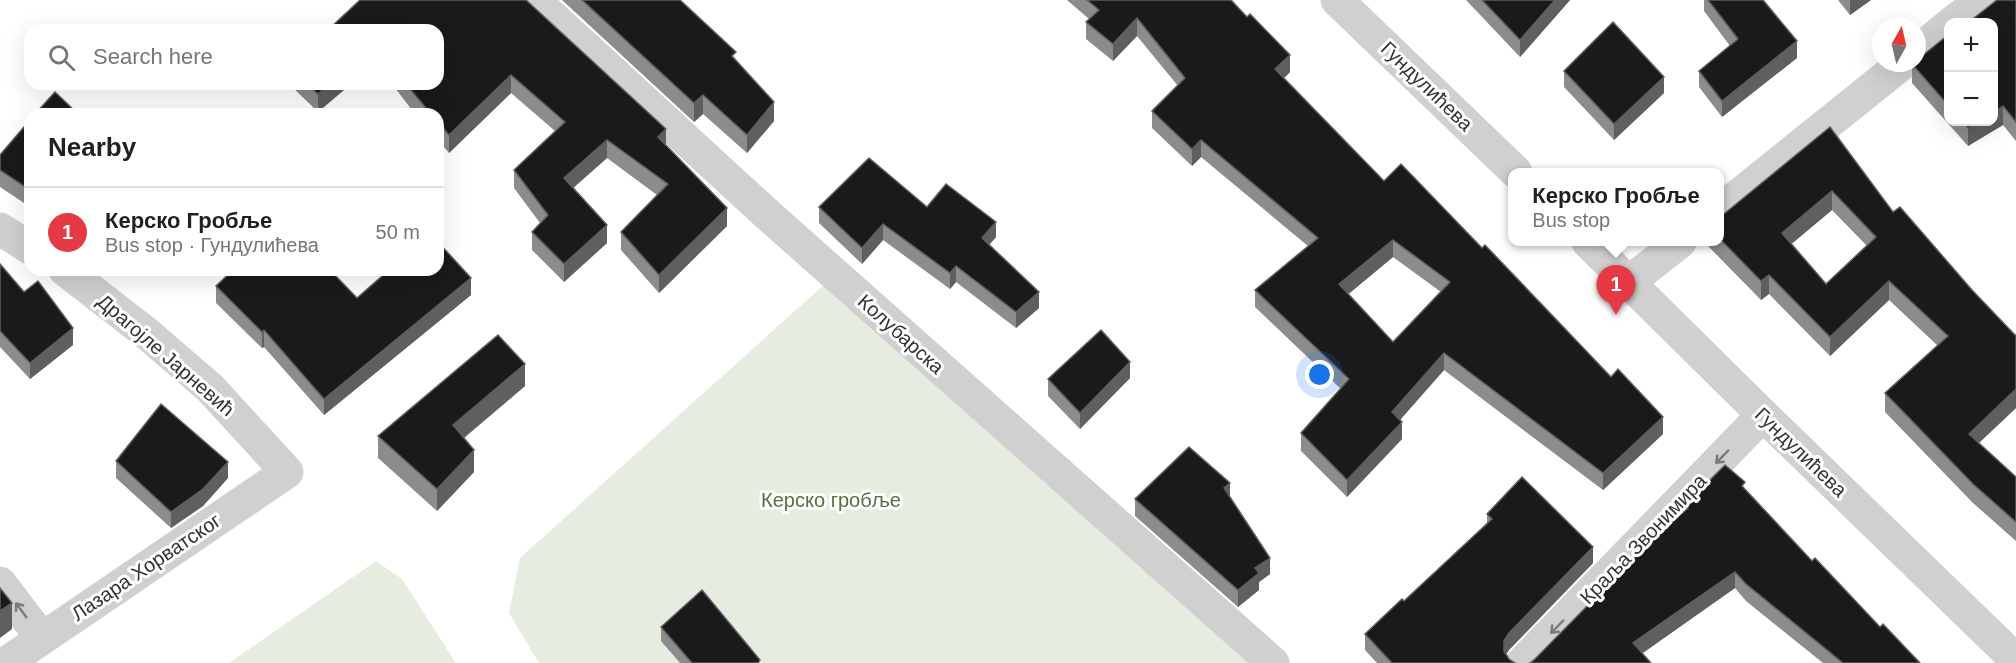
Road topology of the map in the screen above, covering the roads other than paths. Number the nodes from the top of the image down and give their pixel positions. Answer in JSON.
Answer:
{"nodes":[{"id":1,"x":534,"y":0,"type":"edge"},
{"id":2,"x":1337,"y":0,"type":"edge"},
{"id":3,"x":1982,"y":0,"type":"edge"},
{"id":4,"x":1958,"y":18,"type":"edge"},
{"id":5,"x":1944,"y":30,"type":"edge"},
{"id":6,"x":1926,"y":45,"type":"edge"},
{"id":7,"x":1892,"y":72,"type":"edge"},
{"id":8,"x":1512,"y":168,"type":"edge"},
{"id":9,"x":1724,"y":206,"type":"edge"},
{"id":10,"x":0,"y":229,"type":"edge"},
{"id":11,"x":24,"y":244,"type":"edge"},
{"id":12,"x":1592,"y":246,"type":"edge"},
{"id":13,"x":1675,"y":246,"type":"edge"},
{"id":14,"x":73,"y":276,"type":"edge"},
{"id":15,"x":1629,"y":282,"type":"junction"},
{"id":16,"x":1763,"y":415,"type":"junction"},
{"id":17,"x":287,"y":472,"type":"joint"},
{"id":18,"x":0,"y":583,"type":"edge"},
{"id":19,"x":41,"y":637,"type":"junction"},
{"id":20,"x":2016,"y":660,"type":"edge"},
{"id":21,"x":6,"y":663,"type":"edge"},
{"id":22,"x":1273,"y":663,"type":"edge"},
{"id":23,"x":1522,"y":663,"type":"edge"}],
"edges":[{"from":1,"to":22,"type":"street","name":"Колубарска"},
{"from":2,"to":8,"type":"street","name":"Гундулићева"},
{"from":3,"to":4,"type":"street"},
{"from":5,"to":6,"type":"street"},
{"from":7,"to":9,"type":"street"},
{"from":10,"to":11,"type":"street"},
{"from":12,"to":15,"type":"street","name":"Гундулићева"},
{"from":13,"to":15,"type":"street"},
{"from":14,"to":17,"type":"street","name":"Драгојле Јарневић"},
{"from":15,"to":16,"type":"street","name":"Гундулићева"},
{"from":16,"to":20,"type":"street","name":"Гундулићева"},
{"from":16,"to":23,"type":"street","name":"Краља Звонимира","one_way":true},
{"from":17,"to":19,"type":"street","name":"Лазара Хорватског"},
{"from":19,"to":18,"type":"street","one_way":true},
{"from":19,"to":21,"type":"street","name":"Лазара Хорватског"}]}
